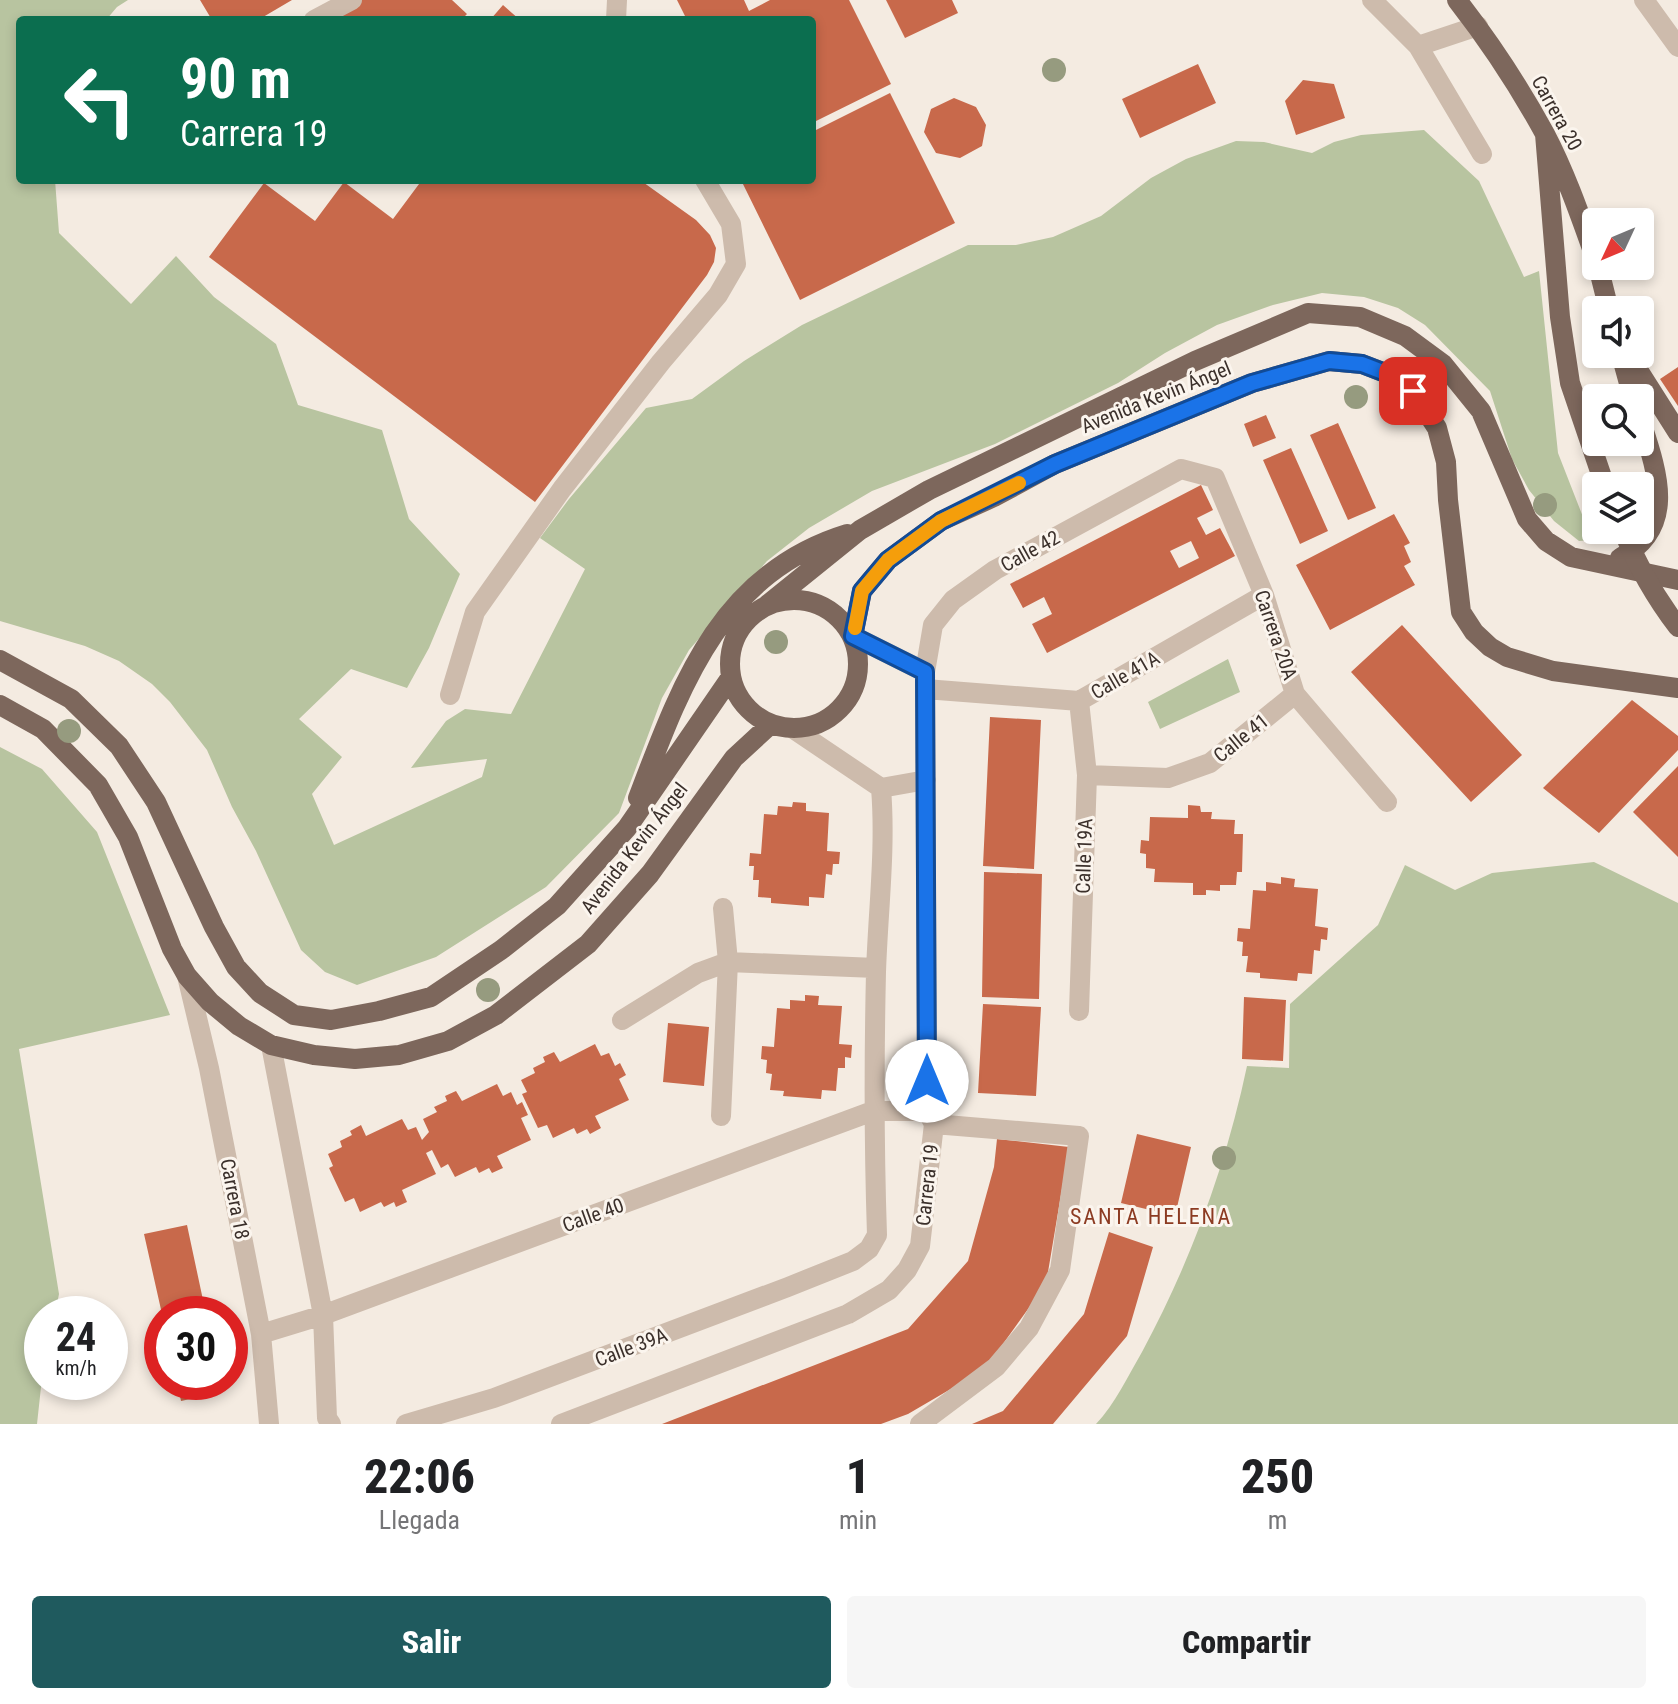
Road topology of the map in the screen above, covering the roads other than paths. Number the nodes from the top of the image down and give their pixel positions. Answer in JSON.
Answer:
{"nodes":[{"id":1,"x":352,"y":0,"type":"edge"},
{"id":2,"x":1372,"y":0,"type":"edge"},
{"id":3,"x":1457,"y":0,"type":"edge"},
{"id":4,"x":1644,"y":0,"type":"edge"},
{"id":5,"x":322,"y":16,"type":"edge"},
{"id":6,"x":1478,"y":26,"type":"junction"},
{"id":7,"x":1418,"y":46,"type":"junction"},
{"id":8,"x":1678,"y":47,"type":"edge"},
{"id":9,"x":1545,"y":134,"type":"junction"},
{"id":10,"x":1482,"y":154,"type":"dead end"},
{"id":11,"x":707,"y":184,"type":"edge"},
{"id":12,"x":1582,"y":221,"type":"edge"},
{"id":13,"x":1637,"y":368,"type":"edge"},
{"id":14,"x":1678,"y":433,"type":"edge"},
{"id":15,"x":1651,"y":456,"type":"edge"},
{"id":16,"x":1181,"y":469,"type":"joint"},
{"id":17,"x":1599,"y":472,"type":"edge"},
{"id":18,"x":860,"y":530,"type":"junction"},
{"id":19,"x":1629,"y":544,"type":"edge"},
{"id":20,"x":1632,"y":551,"type":"junction"},
{"id":21,"x":1595,"y":563,"type":"junction"},
{"id":22,"x":1678,"y":580,"type":"edge"},
{"id":23,"x":1264,"y":595,"type":"junction"},
{"id":24,"x":767,"y":605,"type":"junction"},
{"id":25,"x":1678,"y":627,"type":"edge"},
{"id":26,"x":853,"y":636,"type":"junction"},
{"id":27,"x":0,"y":660,"type":"edge"},
{"id":28,"x":731,"y":677,"type":"junction"},
{"id":29,"x":925,"y":680,"type":"junction"},
{"id":30,"x":1678,"y":688,"type":"edge"},
{"id":31,"x":1295,"y":694,"type":"junction"},
{"id":32,"x":450,"y":695,"type":"dead end"},
{"id":33,"x":1079,"y":701,"type":"junction"},
{"id":34,"x":0,"y":705,"type":"edge"},
{"id":35,"x":782,"y":726,"type":"junction"},
{"id":36,"x":1087,"y":775,"type":"junction"},
{"id":37,"x":926,"y":780,"type":"junction"},
{"id":38,"x":881,"y":788,"type":"junction"},
{"id":39,"x":1387,"y":802,"type":"dead end"},
{"id":40,"x":627,"y":828,"type":"junction"},
{"id":41,"x":723,"y":908,"type":"dead end"},
{"id":42,"x":728,"y":962,"type":"junction"},
{"id":43,"x":876,"y":968,"type":"junction"},
{"id":44,"x":187,"y":976,"type":"junction"},
{"id":45,"x":1079,"y":1011,"type":"dead end"},
{"id":46,"x":622,"y":1020,"type":"dead end"},
{"id":47,"x":271,"y":1045,"type":"junction"},
{"id":48,"x":873,"y":1111,"type":"junction"},
{"id":49,"x":721,"y":1116,"type":"dead end"},
{"id":50,"x":930,"y":1118,"type":"junction"},
{"id":51,"x":323,"y":1315,"type":"junction"},
{"id":52,"x":261,"y":1334,"type":"junction"},
{"id":53,"x":269,"y":1424,"type":"edge"},
{"id":54,"x":331,"y":1424,"type":"edge"},
{"id":55,"x":406,"y":1424,"type":"edge"},
{"id":56,"x":561,"y":1424,"type":"edge"},
{"id":57,"x":920,"y":1424,"type":"edge"}],
"edges":[{"from":1,"to":5,"type":"street"},
{"from":2,"to":7,"type":"street"},
{"from":3,"to":6,"type":"main road","name":"Carrera 20"},
{"from":4,"to":8,"type":"street"},
{"from":6,"to":7,"type":"street"},
{"from":6,"to":9,"type":"main road","name":"Carrera 20"},
{"from":7,"to":10,"type":"street"},
{"from":9,"to":12,"type":"main road","name":"Carrera 20"},
{"from":9,"to":17,"type":"main road"},
{"from":11,"to":32,"type":"street"},
{"from":13,"to":14,"type":"main road"},
{"from":15,"to":20,"type":"main road"},
{"from":16,"to":23,"type":"street","name":"Carrera 20A"},
{"from":16,"to":29,"type":"street","name":"Calle 42"},
{"from":18,"to":21,"type":"main road","name":"Avenida Kevin Ángel"},
{"from":18,"to":24,"type":"main road","name":"Avenida Kevin Ángel"},
{"from":18,"to":40,"type":"main road"},
{"from":19,"to":20,"type":"main road","bridge":true},
{"from":20,"to":21,"type":"main road"},
{"from":20,"to":25,"type":"main road","bridge":true},
{"from":21,"to":22,"type":"main road","name":"Avenida Kevin Ángel"},
{"from":23,"to":31,"type":"street","name":"Carrera 20A"},
{"from":23,"to":33,"type":"street","name":"Calle 41A"},
{"from":24,"to":26,"type":"main road"},
{"from":24,"to":28,"type":"main road"},
{"from":26,"to":29,"type":"street"},
{"from":26,"to":30,"type":"main road","name":"Avenida Kevin Ángel"},
{"from":26,"to":35,"type":"main road"},
{"from":27,"to":40,"type":"main road","name":"Avenida Kevin Ángel"},
{"from":28,"to":35,"type":"main road"},
{"from":28,"to":40,"type":"main road","name":"Avenida Kevin Ángel"},
{"from":29,"to":33,"type":"street","name":"Calle 41A"},
{"from":29,"to":37,"type":"street","name":"Carrera 19"},
{"from":31,"to":36,"type":"street","name":"Calle 41"},
{"from":31,"to":39,"type":"street","name":"Carrera 20A"},
{"from":33,"to":36,"type":"street","name":"Calle 19A"},
{"from":34,"to":44,"type":"main road","name":"Avenida Kevin Ángel"},
{"from":35,"to":38,"type":"street"},
{"from":35,"to":47,"type":"main road","name":"Avenida Kevin Ángel"},
{"from":36,"to":45,"type":"street","name":"Calle 19A"},
{"from":37,"to":38,"type":"street"},
{"from":37,"to":50,"type":"street","name":"Carrera 19"},
{"from":38,"to":43,"type":"street"},
{"from":41,"to":42,"type":"street"},
{"from":42,"to":43,"type":"street"},
{"from":42,"to":46,"type":"street"},
{"from":42,"to":49,"type":"street"},
{"from":43,"to":48,"type":"street"},
{"from":44,"to":47,"type":"main road","name":"Avenida Kevin Ángel"},
{"from":44,"to":52,"type":"street","name":"Carrera 18"},
{"from":47,"to":51,"type":"street"},
{"from":48,"to":50,"type":"street","name":"Calle 40"},
{"from":48,"to":51,"type":"street","name":"Calle 40"},
{"from":48,"to":55,"type":"street","name":"Calle 39A"},
{"from":50,"to":56,"type":"street","name":"Carrera 19"},
{"from":50,"to":57,"type":"street","name":"Calle 40"},
{"from":51,"to":52,"type":"street","name":"Calle 40"},
{"from":51,"to":54,"type":"street"},
{"from":52,"to":53,"type":"street","name":"Carrera 18"}]}
